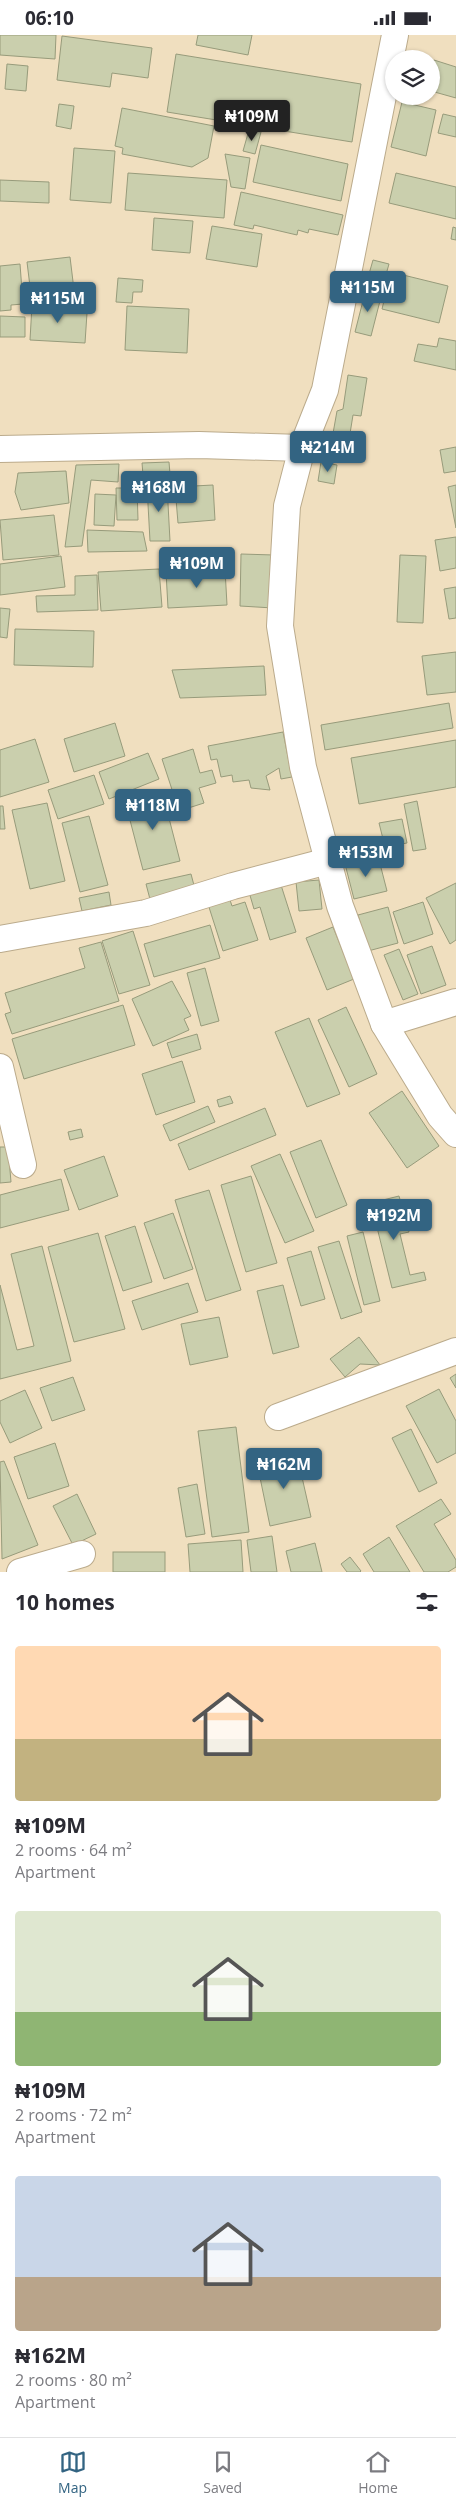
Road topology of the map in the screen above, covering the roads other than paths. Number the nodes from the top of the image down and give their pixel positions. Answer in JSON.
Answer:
{"nodes":[{"id":1,"x":395,"y":35,"type":"edge"},
{"id":2,"x":302,"y":448,"type":"junction"},
{"id":3,"x":0,"y":449,"type":"edge"},
{"id":4,"x":328,"y":861,"type":"junction"},
{"id":5,"x":0,"y":939,"type":"edge"},
{"id":6,"x":456,"y":1002,"type":"edge"},
{"id":7,"x":384,"y":1024,"type":"junction"},
{"id":8,"x":0,"y":1067,"type":"edge"},
{"id":9,"x":456,"y":1134,"type":"edge"},
{"id":10,"x":23,"y":1165,"type":"dead end"},
{"id":11,"x":456,"y":1351,"type":"edge"},
{"id":12,"x":278,"y":1417,"type":"dead end"},
{"id":13,"x":82,"y":1554,"type":"dead end"},
{"id":14,"x":20,"y":1572,"type":"edge"}],
"edges":[{"from":1,"to":2,"type":"street"},
{"from":2,"to":3,"type":"street"},
{"from":2,"to":4,"type":"street"},
{"from":4,"to":5,"type":"street"},
{"from":4,"to":7,"type":"street"},
{"from":6,"to":7,"type":"street"},
{"from":7,"to":9,"type":"street"},
{"from":8,"to":10,"type":"street"},
{"from":11,"to":12,"type":"street"},
{"from":13,"to":14,"type":"street"}]}
